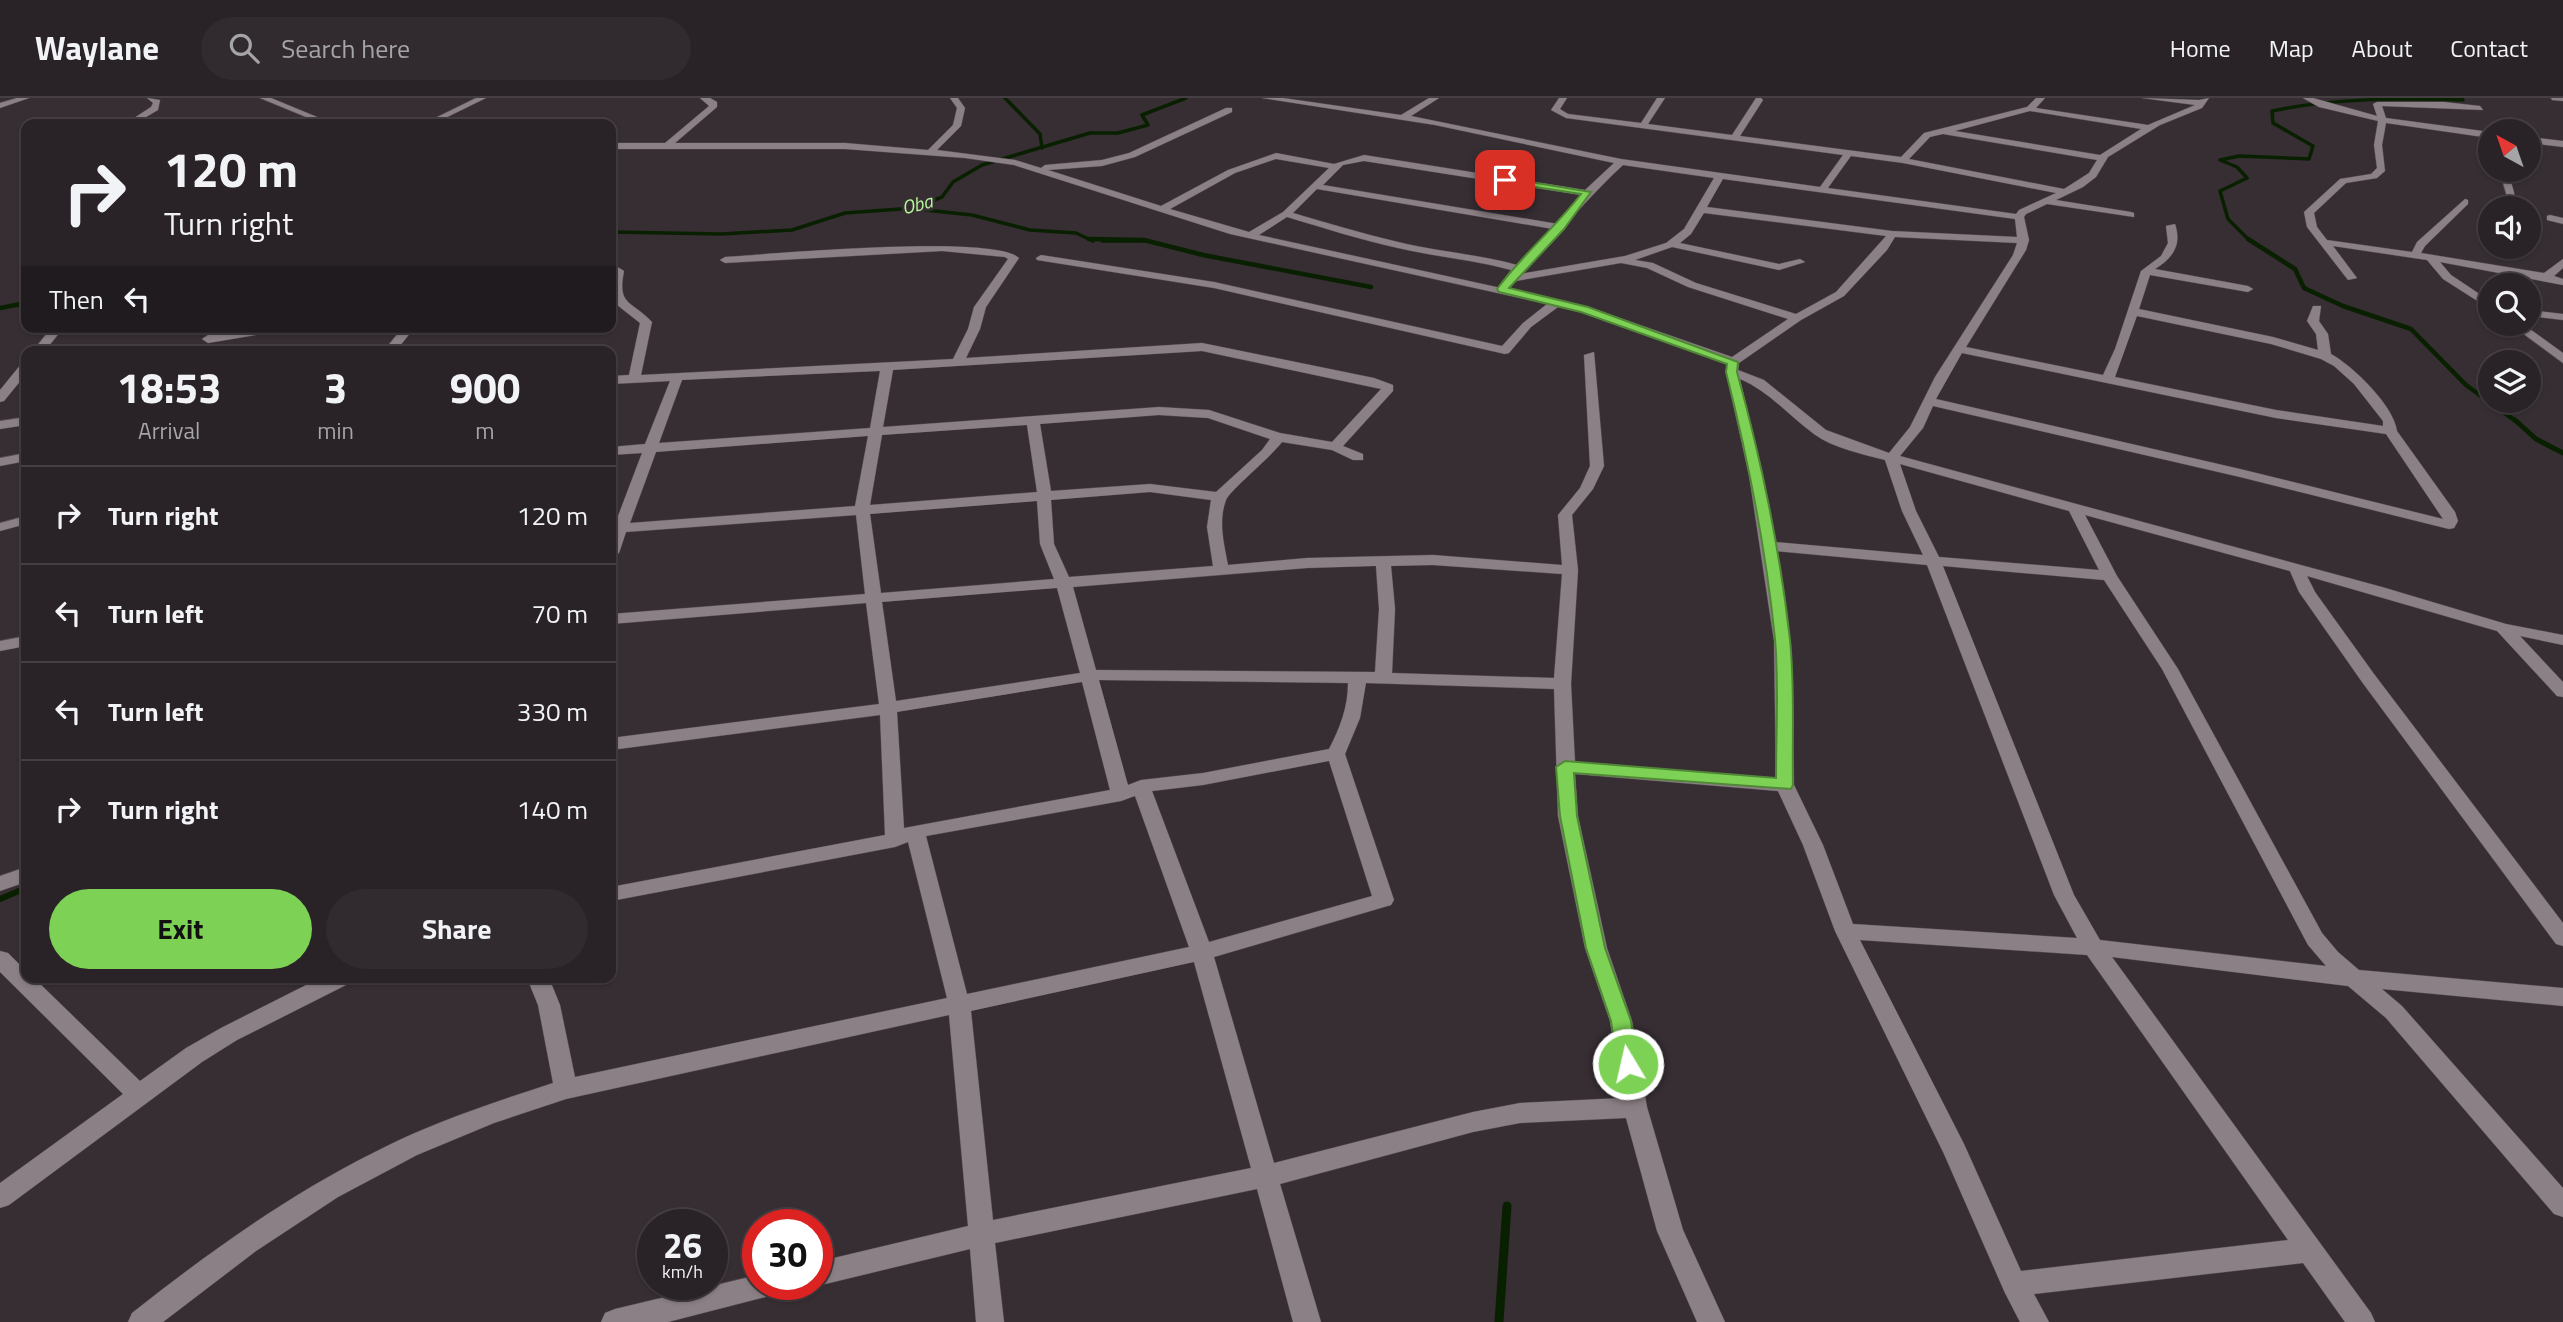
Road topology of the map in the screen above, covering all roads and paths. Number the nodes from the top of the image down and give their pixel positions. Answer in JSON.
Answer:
{"nodes":[{"id":1,"x":25,"y":98,"type":"edge"},
{"id":2,"x":152,"y":98,"type":"edge"},
{"id":3,"x":264,"y":98,"type":"edge"},
{"id":4,"x":482,"y":98,"type":"edge"},
{"id":5,"x":704,"y":98,"type":"edge"},
{"id":6,"x":954,"y":98,"type":"edge"},
{"id":7,"x":1266,"y":98,"type":"edge"},
{"id":8,"x":1435,"y":98,"type":"edge"},
{"id":9,"x":1563,"y":98,"type":"edge"},
{"id":10,"x":1661,"y":98,"type":"edge"},
{"id":11,"x":2041,"y":98,"type":"edge"},
{"id":12,"x":2146,"y":98,"type":"edge"},
{"id":13,"x":2475,"y":98,"type":"edge"},
{"id":14,"x":2555,"y":98,"type":"edge"},
{"id":15,"x":2308,"y":99,"type":"edge"},
{"id":16,"x":2563,"y":99,"type":"edge"},
{"id":17,"x":1759,"y":100,"type":"dead end"},
{"id":18,"x":2204,"y":101,"type":"edge"},
{"id":19,"x":0,"y":106,"type":"edge"},
{"id":20,"x":2480,"y":108,"type":"junction"},
{"id":21,"x":2031,"y":109,"type":"junction"},
{"id":22,"x":1229,"y":110,"type":"dead end"},
{"id":23,"x":1403,"y":117,"type":"junction"},
{"id":24,"x":137,"y":119,"type":"edge"},
{"id":25,"x":317,"y":119,"type":"edge"},
{"id":26,"x":438,"y":119,"type":"edge"},
{"id":27,"x":2485,"y":119,"type":"edge"},
{"id":28,"x":2382,"y":120,"type":"junction"},
{"id":29,"x":1643,"y":126,"type":"junction"},
{"id":30,"x":2150,"y":128,"type":"junction"},
{"id":31,"x":1942,"y":131,"type":"junction"},
{"id":32,"x":2478,"y":131,"type":"edge"},
{"id":33,"x":1735,"y":137,"type":"junction"},
{"id":34,"x":2541,"y":142,"type":"edge"},
{"id":35,"x":669,"y":144,"type":"junction"},
{"id":36,"x":2563,"y":145,"type":"edge"},
{"id":37,"x":616,"y":146,"type":"edge"},
{"id":38,"x":929,"y":153,"type":"junction"},
{"id":39,"x":1849,"y":153,"type":"junction"},
{"id":40,"x":2102,"y":158,"type":"junction"},
{"id":41,"x":1903,"y":160,"type":"junction"},
{"id":42,"x":1621,"y":162,"type":"junction"},
{"id":43,"x":1338,"y":167,"type":"junction"},
{"id":44,"x":1039,"y":169,"type":"junction"},
{"id":45,"x":1720,"y":176,"type":"junction"},
{"id":46,"x":1314,"y":187,"type":"junction"},
{"id":47,"x":1822,"y":190,"type":"junction"},
{"id":48,"x":1587,"y":192,"type":"junction"},
{"id":49,"x":2066,"y":192,"type":"junction"},
{"id":50,"x":2046,"y":201,"type":"junction"},
{"id":51,"x":2465,"y":202,"type":"dead end"},
{"id":52,"x":1162,"y":209,"type":"junction"},
{"id":53,"x":1699,"y":209,"type":"junction"},
{"id":54,"x":1286,"y":214,"type":"junction"},
{"id":55,"x":2131,"y":215,"type":"dead end"},
{"id":56,"x":2019,"y":217,"type":"junction"},
{"id":57,"x":2550,"y":218,"type":"dead end"},
{"id":58,"x":2563,"y":221,"type":"edge"},
{"id":59,"x":2171,"y":226,"type":"dead end"},
{"id":60,"x":1560,"y":227,"type":"junction"},
{"id":61,"x":1892,"y":234,"type":"junction"},
{"id":62,"x":1250,"y":236,"type":"junction"},
{"id":63,"x":2024,"y":240,"type":"junction"},
{"id":64,"x":2323,"y":242,"type":"junction"},
{"id":65,"x":1671,"y":244,"type":"junction"},
{"id":66,"x":1646,"y":253,"type":"junction"},
{"id":67,"x":2415,"y":255,"type":"junction"},
{"id":68,"x":2430,"y":257,"type":"junction"},
{"id":69,"x":1041,"y":258,"type":"dead end"},
{"id":70,"x":725,"y":260,"type":"dead end"},
{"id":71,"x":1616,"y":260,"type":"junction"},
{"id":72,"x":1800,"y":262,"type":"dead end"},
{"id":73,"x":2563,"y":262,"type":"edge"},
{"id":74,"x":1649,"y":265,"type":"junction"},
{"id":75,"x":1518,"y":269,"type":"junction"},
{"id":76,"x":2146,"y":271,"type":"junction"},
{"id":77,"x":2546,"y":277,"type":"junction"},
{"id":78,"x":2352,"y":278,"type":"dead end"},
{"id":79,"x":1510,"y":279,"type":"junction"},
{"id":80,"x":2563,"y":282,"type":"edge"},
{"id":81,"x":1502,"y":289,"type":"junction"},
{"id":82,"x":2248,"y":289,"type":"dead end"},
{"id":83,"x":616,"y":293,"type":"edge"},
{"id":84,"x":2478,"y":298,"type":"edge"},
{"id":85,"x":1557,"y":302,"type":"junction"},
{"id":86,"x":2317,"y":308,"type":"dead end"},
{"id":87,"x":2132,"y":311,"type":"junction"},
{"id":88,"x":2541,"y":314,"type":"edge"},
{"id":89,"x":2563,"y":317,"type":"edge"},
{"id":90,"x":1797,"y":318,"type":"junction"},
{"id":91,"x":246,"y":333,"type":"edge"},
{"id":92,"x":2532,"y":336,"type":"edge"},
{"id":93,"x":208,"y":339,"type":"dead end"},
{"id":94,"x":1959,"y":349,"type":"junction"},
{"id":95,"x":1590,"y":355,"type":"dead end"},
{"id":96,"x":2325,"y":356,"type":"junction"},
{"id":97,"x":2563,"y":359,"type":"edge"},
{"id":98,"x":958,"y":362,"type":"junction"},
{"id":99,"x":887,"y":367,"type":"junction"},
{"id":100,"x":1732,"y":367,"type":"junction"},
{"id":101,"x":21,"y":372,"type":"edge"},
{"id":102,"x":677,"y":378,"type":"junction"},
{"id":103,"x":2108,"y":378,"type":"junction"},
{"id":104,"x":635,"y":379,"type":"junction"},
{"id":105,"x":616,"y":380,"type":"edge"},
{"id":106,"x":0,"y":398,"type":"edge"},
{"id":107,"x":1931,"y":402,"type":"junction"},
{"id":108,"x":1033,"y":421,"type":"junction"},
{"id":109,"x":21,"y":422,"type":"edge"},
{"id":110,"x":0,"y":425,"type":"edge"},
{"id":111,"x":878,"y":430,"type":"junction"},
{"id":112,"x":2390,"y":431,"type":"junction"},
{"id":113,"x":1278,"y":437,"type":"junction"},
{"id":114,"x":1335,"y":447,"type":"junction"},
{"id":115,"x":649,"y":448,"type":"junction"},
{"id":116,"x":616,"y":451,"type":"edge"},
{"id":117,"x":1358,"y":457,"type":"dead end"},
{"id":118,"x":21,"y":458,"type":"edge"},
{"id":119,"x":1891,"y":459,"type":"junction"},
{"id":120,"x":0,"y":462,"type":"edge"},
{"id":121,"x":1044,"y":495,"type":"junction"},
{"id":122,"x":1219,"y":497,"type":"junction"},
{"id":123,"x":862,"y":509,"type":"junction"},
{"id":124,"x":2075,"y":509,"type":"junction"},
{"id":125,"x":21,"y":521,"type":"edge"},
{"id":126,"x":0,"y":527,"type":"edge"},
{"id":127,"x":616,"y":529,"type":"edge"},
{"id":128,"x":1767,"y":546,"type":"junction"},
{"id":129,"x":1383,"y":561,"type":"junction"},
{"id":130,"x":1934,"y":562,"type":"junction"},
{"id":131,"x":1222,"y":568,"type":"junction"},
{"id":132,"x":2296,"y":568,"type":"junction"},
{"id":133,"x":1570,"y":570,"type":"junction"},
{"id":134,"x":2109,"y":576,"type":"junction"},
{"id":135,"x":1064,"y":583,"type":"junction"},
{"id":136,"x":874,"y":600,"type":"junction"},
{"id":137,"x":616,"y":619,"type":"edge"},
{"id":138,"x":2503,"y":628,"type":"junction"},
{"id":139,"x":2563,"y":640,"type":"edge"},
{"id":140,"x":21,"y":642,"type":"edge"},
{"id":141,"x":0,"y":646,"type":"edge"},
{"id":142,"x":1090,"y":675,"type":"junction"},
{"id":143,"x":1383,"y":678,"type":"junction"},
{"id":144,"x":1357,"y":680,"type":"junction"},
{"id":145,"x":1562,"y":684,"type":"junction"},
{"id":146,"x":2563,"y":692,"type":"edge"},
{"id":147,"x":888,"y":708,"type":"junction"},
{"id":148,"x":616,"y":743,"type":"edge"},
{"id":149,"x":1336,"y":754,"type":"junction"},
{"id":150,"x":1565,"y":767,"type":"junction"},
{"id":151,"x":1785,"y":785,"type":"junction"},
{"id":152,"x":1131,"y":790,"type":"junction"},
{"id":153,"x":905,"y":836,"type":"junction"},
{"id":154,"x":21,"y":876,"type":"edge"},
{"id":155,"x":0,"y":884,"type":"edge"},
{"id":156,"x":616,"y":893,"type":"edge"},
{"id":157,"x":1845,"y":931,"type":"junction"},
{"id":158,"x":2563,"y":938,"type":"edge"},
{"id":159,"x":2094,"y":947,"type":"junction"},
{"id":160,"x":1202,"y":952,"type":"junction"},
{"id":161,"x":0,"y":959,"type":"edge"},
{"id":162,"x":2352,"y":978,"type":"junction"},
{"id":163,"x":21,"y":980,"type":"edge"},
{"id":164,"x":25,"y":983,"type":"edge"},
{"id":165,"x":330,"y":983,"type":"edge"},
{"id":166,"x":540,"y":983,"type":"edge"},
{"id":167,"x":2563,"y":997,"type":"edge"},
{"id":168,"x":959,"y":1004,"type":"junction"},
{"id":169,"x":566,"y":1089,"type":"junction"},
{"id":170,"x":139,"y":1095,"type":"junction"},
{"id":171,"x":1635,"y":1107,"type":"junction"},
{"id":172,"x":1267,"y":1176,"type":"junction"},
{"id":173,"x":0,"y":1197,"type":"edge"},
{"id":174,"x":2563,"y":1206,"type":"edge"},
{"id":175,"x":982,"y":1234,"type":"junction"},
{"id":176,"x":2309,"y":1250,"type":"junction"},
{"id":177,"x":833,"y":1270,"type":"edge"},
{"id":178,"x":2014,"y":1284,"type":"junction"},
{"id":179,"x":742,"y":1291,"type":"edge"},
{"id":180,"x":142,"y":1322,"type":"edge"},
{"id":181,"x":615,"y":1322,"type":"edge"},
{"id":182,"x":990,"y":1322,"type":"edge"},
{"id":183,"x":1307,"y":1322,"type":"edge"},
{"id":184,"x":1710,"y":1322,"type":"edge"},
{"id":185,"x":2035,"y":1322,"type":"edge"},
{"id":186,"x":2361,"y":1322,"type":"edge"}],
"edges":[{"from":1,"to":19,"type":"street"},
{"from":2,"to":24,"type":"street"},
{"from":3,"to":25,"type":"street"},
{"from":4,"to":26,"type":"street"},
{"from":5,"to":35,"type":"street"},
{"from":6,"to":38,"type":"street"},
{"from":7,"to":23,"type":"street"},
{"from":8,"to":23,"type":"street"},
{"from":9,"to":29,"type":"street"},
{"from":10,"to":29,"type":"street"},
{"from":11,"to":21,"type":"street"},
{"from":12,"to":18,"type":"street"},
{"from":13,"to":20,"type":"street"},
{"from":14,"to":16,"type":"street"},
{"from":15,"to":28,"type":"street"},
{"from":17,"to":33,"type":"street"},
{"from":18,"to":30,"type":"street"},
{"from":20,"to":27,"type":"street"},
{"from":20,"to":28,"type":"street"},
{"from":21,"to":30,"type":"street"},
{"from":21,"to":31,"type":"street"},
{"from":22,"to":44,"type":"street"},
{"from":23,"to":42,"type":"street"},
{"from":28,"to":32,"type":"street"},
{"from":28,"to":64,"type":"street"},
{"from":29,"to":33,"type":"street"},
{"from":30,"to":40,"type":"street"},
{"from":31,"to":40,"type":"street"},
{"from":31,"to":41,"type":"street"},
{"from":33,"to":39,"type":"street"},
{"from":34,"to":36,"type":"street"},
{"from":35,"to":37,"type":"street"},
{"from":35,"to":38,"type":"street"},
{"from":38,"to":44,"type":"street"},
{"from":39,"to":41,"type":"street"},
{"from":39,"to":47,"type":"street"},
{"from":40,"to":49,"type":"street"},
{"from":41,"to":49,"type":"street"},
{"from":42,"to":45,"type":"street"},
{"from":42,"to":48,"type":"street"},
{"from":43,"to":46,"type":"street"},
{"from":43,"to":48,"type":"street"},
{"from":43,"to":52,"type":"street"},
{"from":44,"to":52,"type":"street"},
{"from":45,"to":47,"type":"street"},
{"from":45,"to":53,"type":"street"},
{"from":46,"to":54,"type":"street"},
{"from":46,"to":60,"type":"street"},
{"from":47,"to":56,"type":"street"},
{"from":48,"to":60,"type":"street"},
{"from":49,"to":50,"type":"street"},
{"from":50,"to":55,"type":"street"},
{"from":50,"to":56,"type":"street"},
{"from":51,"to":67,"type":"street"},
{"from":52,"to":62,"type":"street"},
{"from":53,"to":61,"type":"street"},
{"from":53,"to":65,"type":"street"},
{"from":54,"to":62,"type":"street"},
{"from":54,"to":75,"type":"street"},
{"from":56,"to":63,"type":"street"},
{"from":57,"to":58,"type":"street"},
{"from":59,"to":76,"type":"street"},
{"from":60,"to":75,"type":"street"},
{"from":61,"to":63,"type":"street"},
{"from":61,"to":90,"type":"street"},
{"from":62,"to":81,"type":"street"},
{"from":63,"to":94,"type":"street"},
{"from":64,"to":67,"type":"street"},
{"from":64,"to":78,"type":"street"},
{"from":65,"to":66,"type":"street"},
{"from":65,"to":72,"type":"street"},
{"from":66,"to":71,"type":"street"},
{"from":66,"to":74,"type":"street"},
{"from":67,"to":68,"type":"street"},
{"from":68,"to":77,"type":"street"},
{"from":68,"to":84,"type":"street"},
{"from":69,"to":85,"type":"street"},
{"from":70,"to":98,"type":"street"},
{"from":71,"to":74,"type":"street"},
{"from":71,"to":79,"type":"street"},
{"from":73,"to":77,"type":"street"},
{"from":74,"to":90,"type":"street"},
{"from":75,"to":79,"type":"street"},
{"from":76,"to":82,"type":"street"},
{"from":76,"to":87,"type":"street"},
{"from":77,"to":80,"type":"street"},
{"from":79,"to":81,"type":"street"},
{"from":81,"to":85,"type":"street"},
{"from":83,"to":104,"type":"street"},
{"from":85,"to":100,"type":"street"},
{"from":86,"to":96,"type":"street"},
{"from":87,"to":96,"type":"street"},
{"from":87,"to":103,"type":"street"},
{"from":88,"to":89,"type":"street"},
{"from":90,"to":100,"type":"street"},
{"from":91,"to":93,"type":"street"},
{"from":92,"to":97,"type":"street"},
{"from":94,"to":103,"type":"street"},
{"from":94,"to":107,"type":"street"},
{"from":95,"to":133,"type":"street"},
{"from":96,"to":112,"type":"street"},
{"from":98,"to":99,"type":"street"},
{"from":98,"to":114,"type":"street"},
{"from":99,"to":102,"type":"street"},
{"from":99,"to":111,"type":"street"},
{"from":100,"to":119,"type":"street"},
{"from":100,"to":128,"type":"street"},
{"from":101,"to":106,"type":"street"},
{"from":102,"to":104,"type":"street"},
{"from":102,"to":115,"type":"street"},
{"from":103,"to":112,"type":"street"},
{"from":104,"to":105,"type":"street"},
{"from":107,"to":112,"type":"street"},
{"from":107,"to":119,"type":"street"},
{"from":108,"to":111,"type":"street"},
{"from":108,"to":113,"type":"street"},
{"from":108,"to":121,"type":"street"},
{"from":109,"to":110,"type":"street"},
{"from":111,"to":115,"type":"street"},
{"from":111,"to":123,"type":"street"},
{"from":113,"to":114,"type":"street"},
{"from":113,"to":122,"type":"street"},
{"from":114,"to":117,"type":"street"},
{"from":115,"to":116,"type":"street"},
{"from":115,"to":127,"type":"street"},
{"from":118,"to":120,"type":"street"},
{"from":119,"to":124,"type":"street"},
{"from":119,"to":130,"type":"street"},
{"from":121,"to":122,"type":"street"},
{"from":121,"to":123,"type":"street"},
{"from":121,"to":135,"type":"street"},
{"from":122,"to":131,"type":"street"},
{"from":123,"to":127,"type":"street"},
{"from":123,"to":136,"type":"street"},
{"from":124,"to":132,"type":"street"},
{"from":124,"to":134,"type":"street"},
{"from":125,"to":126,"type":"street"},
{"from":128,"to":130,"type":"street"},
{"from":128,"to":151,"type":"street"},
{"from":129,"to":131,"type":"street"},
{"from":129,"to":133,"type":"street"},
{"from":129,"to":143,"type":"street"},
{"from":130,"to":134,"type":"street"},
{"from":130,"to":159,"type":"street"},
{"from":131,"to":135,"type":"street"},
{"from":132,"to":138,"type":"street"},
{"from":132,"to":158,"type":"street"},
{"from":133,"to":145,"type":"street"},
{"from":134,"to":162,"type":"street"},
{"from":135,"to":136,"type":"street"},
{"from":135,"to":142,"type":"street"},
{"from":136,"to":137,"type":"street"},
{"from":136,"to":147,"type":"street"},
{"from":138,"to":139,"type":"street"},
{"from":138,"to":146,"type":"street"},
{"from":140,"to":141,"type":"street"},
{"from":142,"to":144,"type":"street"},
{"from":142,"to":147,"type":"street"},
{"from":142,"to":152,"type":"street"},
{"from":143,"to":144,"type":"street"},
{"from":143,"to":145,"type":"street"},
{"from":144,"to":149,"type":"street"},
{"from":145,"to":150,"type":"street"},
{"from":147,"to":148,"type":"street"},
{"from":147,"to":153,"type":"street"},
{"from":149,"to":152,"type":"street"},
{"from":149,"to":160,"type":"street"},
{"from":150,"to":151,"type":"street"},
{"from":150,"to":171,"type":"street"},
{"from":151,"to":157,"type":"street"},
{"from":152,"to":153,"type":"street"},
{"from":152,"to":160,"type":"street"},
{"from":153,"to":156,"type":"street"},
{"from":153,"to":168,"type":"street"},
{"from":154,"to":155,"type":"street"},
{"from":157,"to":159,"type":"street"},
{"from":157,"to":178,"type":"street"},
{"from":159,"to":162,"type":"street"},
{"from":159,"to":176,"type":"street"},
{"from":160,"to":168,"type":"street"},
{"from":160,"to":172,"type":"street"},
{"from":161,"to":163,"type":"street"},
{"from":162,"to":167,"type":"street"},
{"from":162,"to":174,"type":"street"},
{"from":164,"to":170,"type":"street"},
{"from":165,"to":170,"type":"street"},
{"from":166,"to":169,"type":"street"},
{"from":168,"to":169,"type":"street"},
{"from":168,"to":175,"type":"street"},
{"from":169,"to":180,"type":"street"},
{"from":170,"to":173,"type":"street"},
{"from":171,"to":172,"type":"street"},
{"from":171,"to":184,"type":"street"},
{"from":172,"to":175,"type":"street"},
{"from":172,"to":183,"type":"street"},
{"from":175,"to":177,"type":"street"},
{"from":175,"to":182,"type":"street"},
{"from":176,"to":178,"type":"street"},
{"from":176,"to":186,"type":"street"},
{"from":178,"to":185,"type":"street"},
{"from":179,"to":181,"type":"street"}]}
